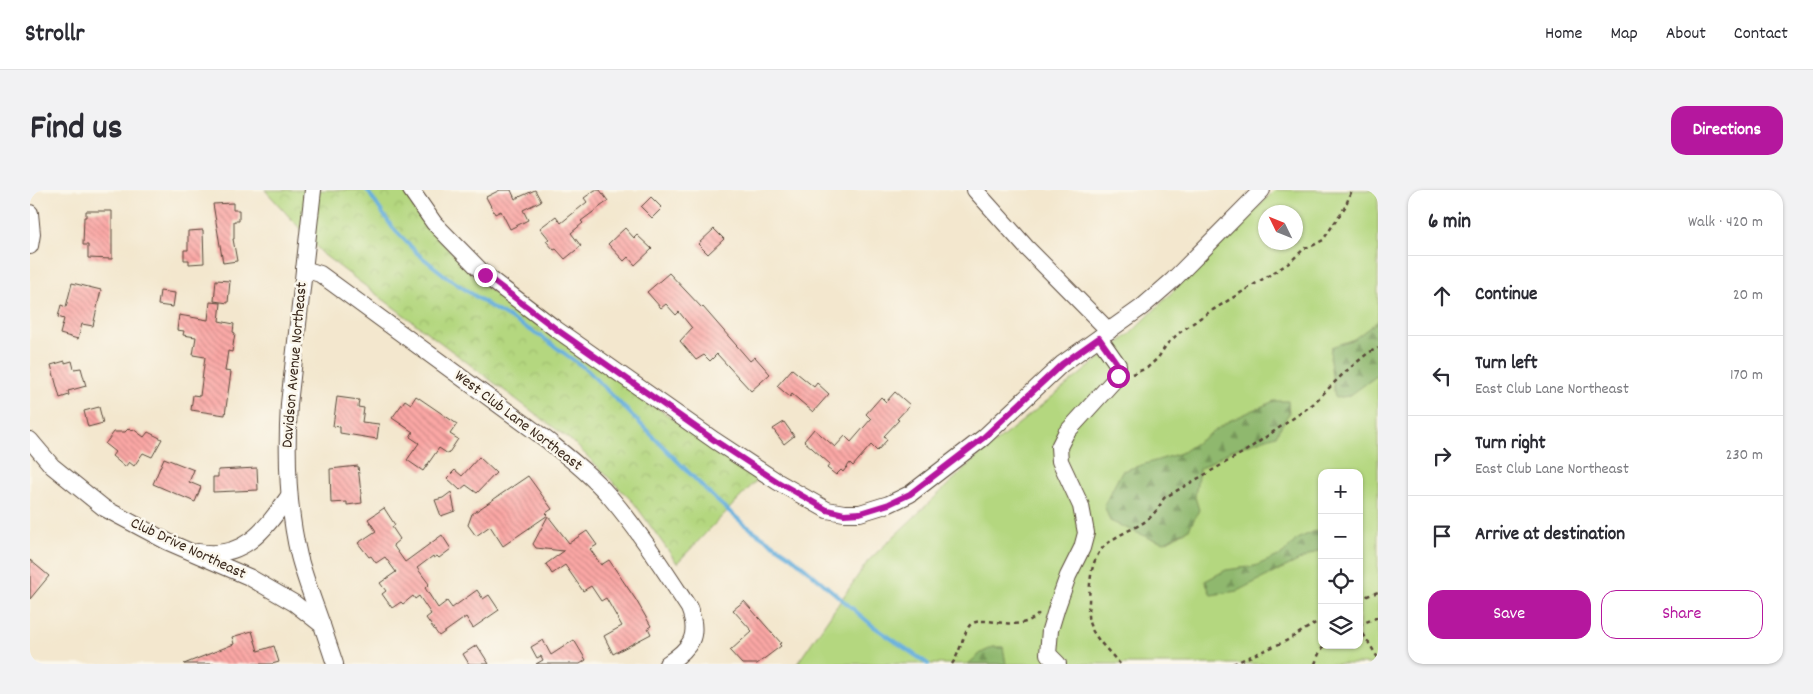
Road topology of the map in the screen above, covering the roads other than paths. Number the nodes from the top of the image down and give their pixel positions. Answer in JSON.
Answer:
{"nodes":[{"id":1,"x":313,"y":190,"type":"edge"},
{"id":2,"x":411,"y":190,"type":"edge"},
{"id":3,"x":976,"y":190,"type":"edge"},
{"id":4,"x":1262,"y":190,"type":"edge"},
{"id":5,"x":30,"y":213,"type":"edge"},
{"id":6,"x":30,"y":246,"type":"edge"},
{"id":7,"x":304,"y":269,"type":"junction"},
{"id":8,"x":1104,"y":335,"type":"junction"},
{"id":9,"x":30,"y":440,"type":"edge"},
{"id":10,"x":289,"y":496,"type":"junction"},
{"id":11,"x":184,"y":548,"type":"junction"},
{"id":12,"x":322,"y":625,"type":"junction"},
{"id":13,"x":335,"y":664,"type":"edge"},
{"id":14,"x":667,"y":664,"type":"edge"},
{"id":15,"x":1058,"y":664,"type":"edge"}],
"edges":[{"from":1,"to":7,"type":"street","name":"Davidson Avenue Northeast"},
{"from":2,"to":8,"type":"street"},
{"from":3,"to":8,"type":"street"},
{"from":4,"to":8,"type":"street"},
{"from":5,"to":6,"type":"street"},
{"from":7,"to":10,"type":"street","name":"Davidson Avenue Northeast"},
{"from":7,"to":14,"type":"street","name":"West Club Lane Northeast"},
{"from":8,"to":15,"type":"street"},
{"from":9,"to":11,"type":"street","name":"Club Drive Northeast"},
{"from":10,"to":11,"type":"street"},
{"from":10,"to":12,"type":"street","name":"Davidson Avenue Northeast"},
{"from":11,"to":12,"type":"street","name":"Club Drive Northeast"},
{"from":12,"to":13,"type":"street"}]}
